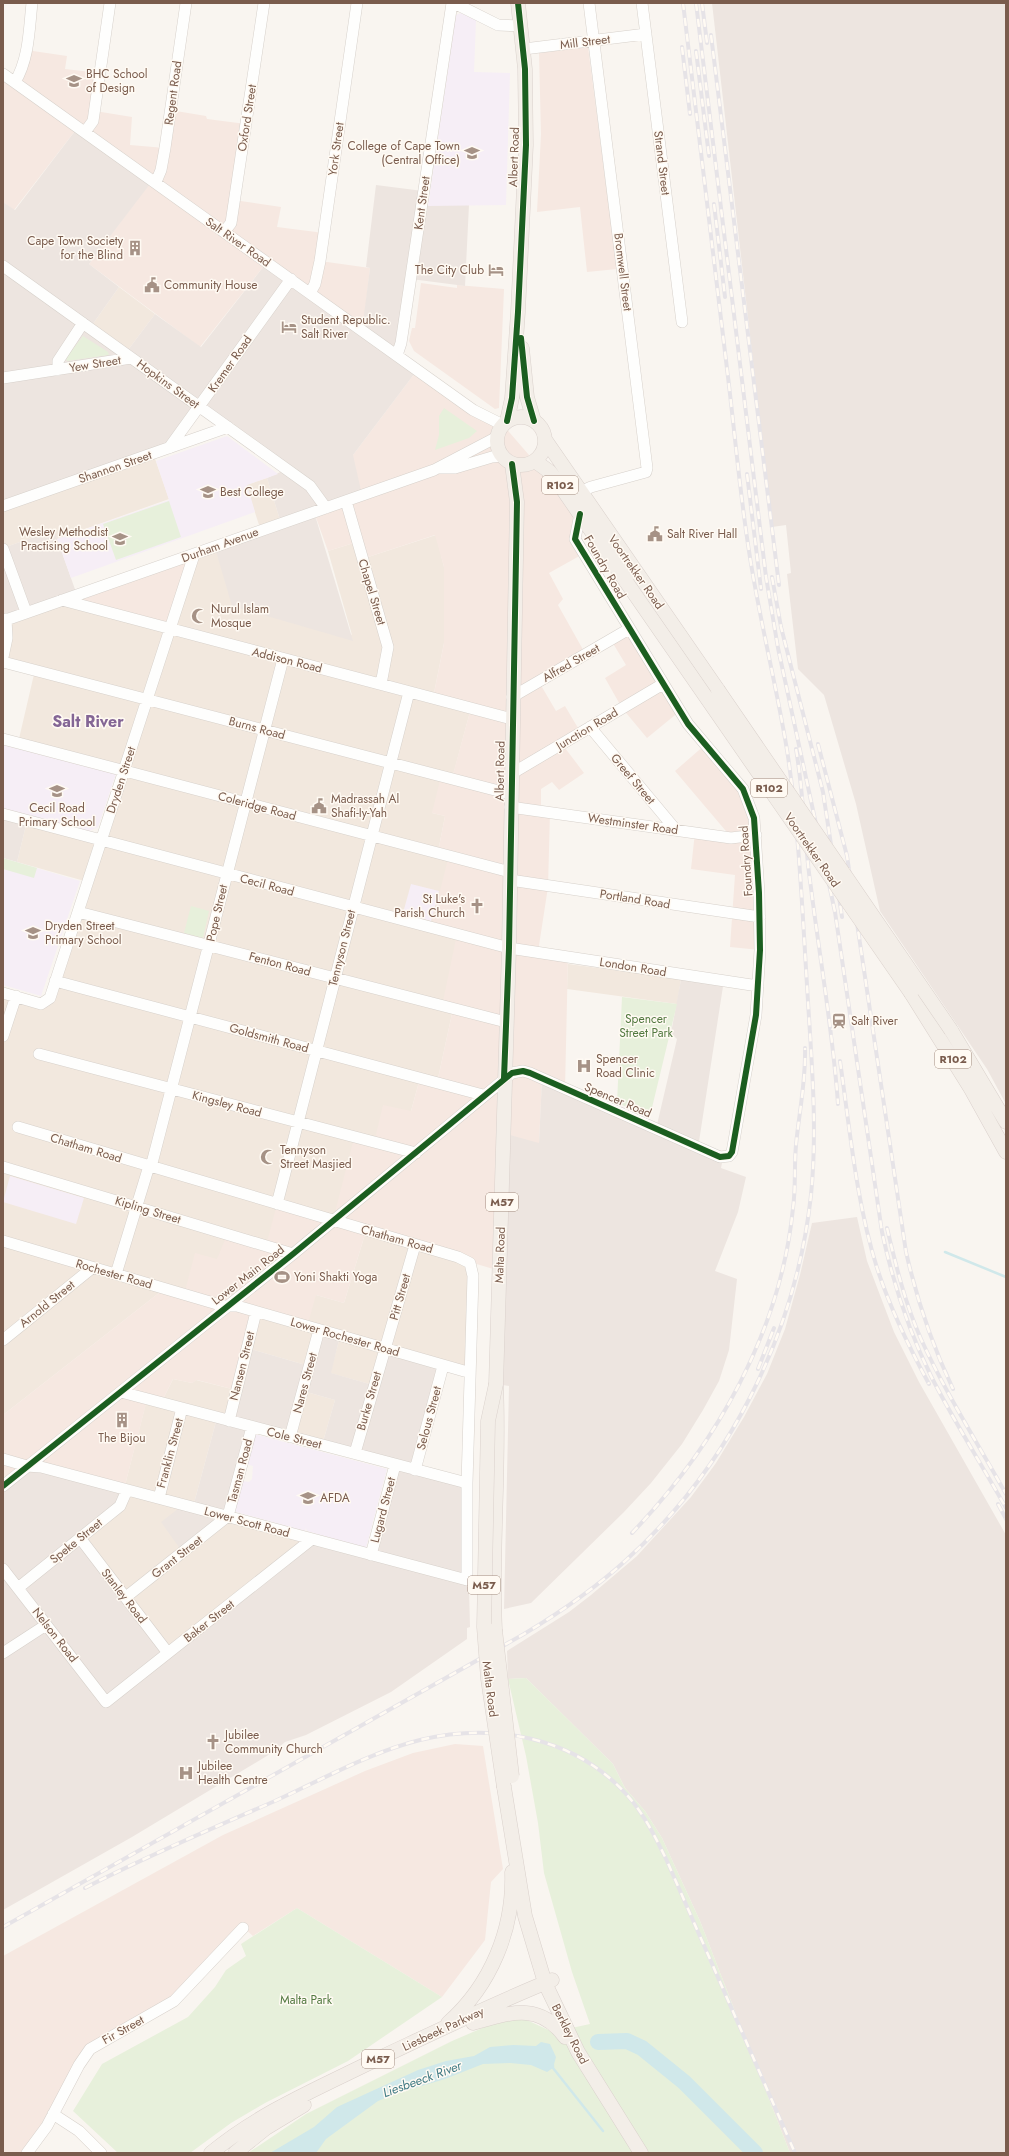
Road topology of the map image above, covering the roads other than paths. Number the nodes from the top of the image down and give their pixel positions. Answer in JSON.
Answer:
{"nodes":[{"id":1,"x":32,"y":3,"type":"edge"},
{"id":2,"x":110,"y":3,"type":"edge"},
{"id":3,"x":186,"y":3,"type":"edge"},
{"id":4,"x":264,"y":3,"type":"edge"},
{"id":5,"x":357,"y":3,"type":"edge"},
{"id":6,"x":453,"y":3,"type":"edge"},
{"id":7,"x":518,"y":3,"type":"edge"},
{"id":8,"x":589,"y":3,"type":"edge"},
{"id":9,"x":642,"y":3,"type":"edge"},
{"id":10,"x":521,"y":26,"type":"junction"},
{"id":11,"x":646,"y":34,"type":"junction"},
{"id":12,"x":594,"y":40,"type":"junction"},
{"id":13,"x":524,"y":49,"type":"junction"},
{"id":14,"x":3,"y":74,"type":"edge"},
{"id":15,"x":15,"y":82,"type":"junction"},
{"id":16,"x":85,"y":132,"type":"junction"},
{"id":17,"x":156,"y":182,"type":"junction"},
{"id":18,"x":224,"y":232,"type":"junction"},
{"id":19,"x":3,"y":266,"type":"edge"},
{"id":20,"x":291,"y":279,"type":"junction"},
{"id":21,"x":310,"y":293,"type":"junction"},
{"id":22,"x":518,"y":312,"type":"junction"},
{"id":23,"x":682,"y":322,"type":"dead end"},
{"id":24,"x":83,"y":323,"type":"junction"},
{"id":25,"x":397,"y":355,"type":"junction"},
{"id":26,"x":131,"y":358,"type":"junction"},
{"id":27,"x":58,"y":370,"type":"junction"},
{"id":28,"x":3,"y":378,"type":"edge"},
{"id":29,"x":199,"y":407,"type":"junction"},
{"id":30,"x":534,"y":421,"type":"junction"},
{"id":31,"x":228,"y":427,"type":"junction"},
{"id":32,"x":501,"y":429,"type":"junction"},
{"id":33,"x":546,"y":441,"type":"junction"},
{"id":34,"x":169,"y":448,"type":"junction"},
{"id":35,"x":507,"y":460,"type":"junction"},
{"id":36,"x":531,"y":463,"type":"junction"},
{"id":37,"x":437,"y":468,"type":"junction"},
{"id":38,"x":580,"y":492,"type":"junction"},
{"id":39,"x":346,"y":501,"type":"junction"},
{"id":40,"x":517,"y":502,"type":"junction"},
{"id":41,"x":3,"y":506,"type":"edge"},
{"id":42,"x":326,"y":508,"type":"junction"},
{"id":43,"x":580,"y":514,"type":"junction"},
{"id":44,"x":3,"y":549,"type":"edge"},
{"id":45,"x":194,"y":555,"type":"junction"},
{"id":46,"x":62,"y":600,"type":"junction"},
{"id":47,"x":26,"y":612,"type":"junction"},
{"id":48,"x":4,"y":620,"type":"edge"},
{"id":49,"x":629,"y":629,"type":"junction"},
{"id":50,"x":169,"y":630,"type":"junction"},
{"id":51,"x":3,"y":657,"type":"edge"},
{"id":52,"x":283,"y":659,"type":"junction"},
{"id":53,"x":3,"y":662,"type":"edge"},
{"id":54,"x":381,"y":684,"type":"junction"},
{"id":55,"x":663,"y":684,"type":"junction"},
{"id":56,"x":409,"y":692,"type":"junction"},
{"id":57,"x":512,"y":697,"type":"junction"},
{"id":58,"x":147,"y":699,"type":"junction"},
{"id":59,"x":512,"y":719,"type":"junction"},
{"id":60,"x":590,"y":727,"type":"junction"},
{"id":61,"x":264,"y":730,"type":"junction"},
{"id":62,"x":3,"y":739,"type":"edge"},
{"id":63,"x":390,"y":763,"type":"junction"},
{"id":64,"x":124,"y":770,"type":"junction"},
{"id":65,"x":511,"y":774,"type":"junction"},
{"id":66,"x":510,"y":800,"type":"junction"},
{"id":67,"x":246,"y":803,"type":"junction"},
{"id":68,"x":3,"y":814,"type":"edge"},
{"id":69,"x":676,"y":830,"type":"junction"},
{"id":70,"x":371,"y":835,"type":"junction"},
{"id":71,"x":756,"y":835,"type":"junction"},
{"id":72,"x":101,"y":841,"type":"junction"},
{"id":73,"x":227,"y":874,"type":"junction"},
{"id":74,"x":510,"y":876,"type":"junction"},
{"id":75,"x":352,"y":907,"type":"junction"},
{"id":76,"x":78,"y":912,"type":"junction"},
{"id":77,"x":760,"y":917,"type":"junction"},
{"id":78,"x":210,"y":946,"type":"junction"},
{"id":79,"x":509,"y":948,"type":"junction"},
{"id":80,"x":334,"y":978,"type":"junction"},
{"id":81,"x":55,"y":981,"type":"junction"},
{"id":82,"x":758,"y":986,"type":"junction"},
{"id":83,"x":3,"y":992,"type":"edge"},
{"id":84,"x":16,"y":996,"type":"junction"},
{"id":85,"x":191,"y":1017,"type":"junction"},
{"id":86,"x":506,"y":1022,"type":"junction"},
{"id":87,"x":3,"y":1036,"type":"edge"},
{"id":88,"x":316,"y":1050,"type":"junction"},
{"id":89,"x":39,"y":1054,"type":"dead end"},
{"id":90,"x":504,"y":1078,"type":"junction"},
{"id":91,"x":172,"y":1089,"type":"junction"},
{"id":92,"x":483,"y":1095,"type":"junction"},
{"id":93,"x":298,"y":1122,"type":"junction"},
{"id":94,"x":1006,"y":1122,"type":"edge"},
{"id":95,"x":18,"y":1127,"type":"dead end"},
{"id":96,"x":1006,"y":1152,"type":"edge"},
{"id":97,"x":416,"y":1153,"type":"junction"},
{"id":98,"x":723,"y":1158,"type":"joint"},
{"id":99,"x":150,"y":1166,"type":"junction"},
{"id":100,"x":3,"y":1167,"type":"edge"},
{"id":101,"x":277,"y":1204,"type":"junction"},
{"id":102,"x":136,"y":1207,"type":"junction"},
{"id":103,"x":333,"y":1221,"type":"junction"},
{"id":104,"x":3,"y":1241,"type":"edge"},
{"id":105,"x":415,"y":1245,"type":"junction"},
{"id":106,"x":292,"y":1254,"type":"junction"},
{"id":107,"x":92,"y":1268,"type":"junction"},
{"id":108,"x":116,"y":1274,"type":"junction"},
{"id":109,"x":226,"y":1306,"type":"junction"},
{"id":110,"x":256,"y":1312,"type":"junction"},
{"id":111,"x":319,"y":1330,"type":"junction"},
{"id":112,"x":3,"y":1340,"type":"edge"},
{"id":113,"x":385,"y":1349,"type":"junction"},
{"id":114,"x":443,"y":1366,"type":"junction"},
{"id":115,"x":464,"y":1371,"type":"dead end"},
{"id":116,"x":121,"y":1392,"type":"junction"},
{"id":117,"x":182,"y":1408,"type":"junction"},
{"id":118,"x":229,"y":1421,"type":"junction"},
{"id":119,"x":252,"y":1427,"type":"junction"},
{"id":120,"x":290,"y":1437,"type":"junction"},
{"id":121,"x":355,"y":1454,"type":"junction"},
{"id":122,"x":3,"y":1459,"type":"edge"},
{"id":123,"x":395,"y":1465,"type":"junction"},
{"id":124,"x":27,"y":1466,"type":"junction"},
{"id":125,"x":415,"y":1470,"type":"junction"},
{"id":126,"x":467,"y":1483,"type":"junction"},
{"id":127,"x":3,"y":1486,"type":"edge"},
{"id":128,"x":127,"y":1490,"type":"junction"},
{"id":129,"x":159,"y":1498,"type":"junction"},
{"id":130,"x":228,"y":1516,"type":"junction"},
{"id":131,"x":80,"y":1538,"type":"junction"},
{"id":132,"x":312,"y":1539,"type":"junction"},
{"id":133,"x":371,"y":1555,"type":"junction"},
{"id":134,"x":3,"y":1569,"type":"edge"},
{"id":135,"x":467,"y":1580,"type":"joint"},
{"id":136,"x":18,"y":1588,"type":"junction"},
{"id":137,"x":126,"y":1598,"type":"junction"},
{"id":138,"x":46,"y":1625,"type":"junction"},
{"id":139,"x":168,"y":1653,"type":"junction"},
{"id":140,"x":3,"y":1654,"type":"edge"},
{"id":141,"x":106,"y":1702,"type":"joint"},
{"id":142,"x":508,"y":1781,"type":"junction"},
{"id":143,"x":508,"y":1814,"type":"junction"},
{"id":144,"x":243,"y":1928,"type":"dead end"},
{"id":145,"x":550,"y":1985,"type":"junction"},
{"id":146,"x":470,"y":2024,"type":"junction"},
{"id":147,"x":438,"y":2031,"type":"junction"},
{"id":148,"x":578,"y":2052,"type":"junction"},
{"id":149,"x":594,"y":2078,"type":"junction"},
{"id":150,"x":53,"y":2114,"type":"junction"},
{"id":151,"x":27,"y":2153,"type":"edge"},
{"id":152,"x":101,"y":2153,"type":"edge"},
{"id":153,"x":211,"y":2153,"type":"edge"},
{"id":154,"x":235,"y":2153,"type":"edge"},
{"id":155,"x":641,"y":2153,"type":"edge"}],
"edges":[{"from":1,"to":15,"type":"street"},
{"from":2,"to":16,"type":"street"},
{"from":3,"to":17,"type":"street","name":"Regent Road"},
{"from":4,"to":18,"type":"street","name":"Oxford Street"},
{"from":5,"to":21,"type":"street","name":"York Street"},
{"from":6,"to":10,"type":"street"},
{"from":6,"to":25,"type":"street","name":"Kent Street"},
{"from":7,"to":10,"type":"main road","name":"Albert Road","number":"R102"},
{"from":8,"to":12,"type":"street","name":"Bromwell Street"},
{"from":9,"to":11,"type":"street","name":"Strand Street"},
{"from":10,"to":13,"type":"main road","name":"Albert Road","number":"R102"},
{"from":11,"to":12,"type":"street","name":"Mill Street"},
{"from":11,"to":23,"type":"street","name":"Strand Street"},
{"from":12,"to":13,"type":"street","name":"Mill Street"},
{"from":12,"to":38,"type":"street","name":"Bromwell Street"},
{"from":13,"to":22,"type":"main road","name":"Albert Road","number":"R102"},
{"from":14,"to":15,"type":"street","name":"Salt River Road"},
{"from":15,"to":16,"type":"street","name":"Salt River Road"},
{"from":16,"to":17,"type":"street","name":"Salt River Road"},
{"from":17,"to":18,"type":"street","name":"Salt River Road"},
{"from":18,"to":20,"type":"street","name":"Salt River Road"},
{"from":19,"to":24,"type":"street","name":"Hopkins Street"},
{"from":20,"to":21,"type":"street","name":"Salt River Road"},
{"from":20,"to":29,"type":"street","name":"Kremer Road"},
{"from":21,"to":25,"type":"street","name":"Salt River Road"},
{"from":22,"to":30,"type":"main road","name":"Albert Road","number":"R102"},
{"from":22,"to":32,"type":"main road","name":"Albert Road","number":"R102"},
{"from":24,"to":26,"type":"street","name":"Hopkins Street"},
{"from":24,"to":27,"type":"street","name":"Yew Street"},
{"from":25,"to":32,"type":"street","name":"Salt River Road"},
{"from":26,"to":27,"type":"street","name":"Yew Street"},
{"from":26,"to":29,"type":"street","name":"Hopkins Street"},
{"from":27,"to":28,"type":"street","name":"Yew Street"},
{"from":29,"to":31,"type":"street","name":"Hopkins Street"},
{"from":29,"to":34,"type":"street","name":"Kremer Road"},
{"from":30,"to":32,"type":"main road"},
{"from":30,"to":33,"type":"main road","number":"R102"},
{"from":31,"to":34,"type":"street","name":"Shannon Street"},
{"from":31,"to":42,"type":"street","name":"Hopkins Street"},
{"from":32,"to":35,"type":"main road","number":"R102"},
{"from":32,"to":37,"type":"street","name":"Durham Avenue"},
{"from":33,"to":36,"type":"main road","number":"R102"},
{"from":33,"to":38,"type":"main road","name":"Voortrekker Road","number":"R102"},
{"from":34,"to":41,"type":"street","name":"Shannon Street"},
{"from":35,"to":36,"type":"main road"},
{"from":35,"to":37,"type":"street","name":"Durham Avenue"},
{"from":35,"to":40,"type":"main road","name":"Albert Road","number":"M57"},
{"from":36,"to":40,"type":"main road","name":"Albert Road","number":"M57"},
{"from":36,"to":43,"type":"main road","name":"Voortrekker Road","number":"R102"},
{"from":37,"to":39,"type":"street","name":"Durham Avenue"},
{"from":38,"to":94,"type":"main road","name":"Voortrekker Road","number":"R102","bridge":true},
{"from":39,"to":42,"type":"street","name":"Durham Avenue"},
{"from":39,"to":54,"type":"street","name":"Chapel Street"},
{"from":40,"to":57,"type":"main road","name":"Albert Road","number":"M57"},
{"from":42,"to":45,"type":"street","name":"Durham Avenue"},
{"from":43,"to":49,"type":"street","name":"Foundry Road"},
{"from":43,"to":96,"type":"main road","name":"Voortrekker Road","number":"R102","bridge":true},
{"from":44,"to":47,"type":"street"},
{"from":45,"to":46,"type":"street","name":"Durham Avenue"},
{"from":45,"to":50,"type":"street","name":"Dryden Street"},
{"from":46,"to":47,"type":"street","name":"Durham Avenue"},
{"from":46,"to":50,"type":"street","name":"Addison Road"},
{"from":47,"to":48,"type":"street","name":"Durham Avenue"},
{"from":48,"to":51,"type":"street"},
{"from":49,"to":55,"type":"street","name":"Foundry Road"},
{"from":49,"to":57,"type":"street","name":"Alfred Street"},
{"from":50,"to":52,"type":"street","name":"Addison Road"},
{"from":50,"to":58,"type":"street","name":"Dryden Street"},
{"from":52,"to":54,"type":"street","name":"Addison Road"},
{"from":52,"to":61,"type":"street","name":"Pope Street"},
{"from":53,"to":58,"type":"street","name":"Burns Road"},
{"from":54,"to":56,"type":"street","name":"Addison Road"},
{"from":55,"to":60,"type":"street","name":"Junction Road"},
{"from":55,"to":71,"type":"street","name":"Foundry Road"},
{"from":56,"to":59,"type":"street","name":"Addison Road"},
{"from":56,"to":63,"type":"street","name":"Tennyson Street"},
{"from":57,"to":59,"type":"main road","name":"Albert Road","number":"M57"},
{"from":58,"to":61,"type":"street","name":"Burns Road"},
{"from":58,"to":64,"type":"street","name":"Dryden Street"},
{"from":59,"to":65,"type":"main road","name":"Albert Road","number":"M57"},
{"from":60,"to":65,"type":"street","name":"Junction Road"},
{"from":60,"to":69,"type":"street","name":"Greef Street"},
{"from":61,"to":63,"type":"street","name":"Burns Road"},
{"from":61,"to":67,"type":"street","name":"Pope Street"},
{"from":62,"to":64,"type":"street","name":"Coleridge Road"},
{"from":63,"to":66,"type":"street","name":"Burns Road"},
{"from":63,"to":70,"type":"street","name":"Tennyson Street"},
{"from":64,"to":67,"type":"street","name":"Coleridge Road"},
{"from":64,"to":72,"type":"street","name":"Dryden Street"},
{"from":65,"to":66,"type":"main road","name":"Albert Road","number":"M57"},
{"from":66,"to":69,"type":"street","name":"Westminster Road"},
{"from":66,"to":74,"type":"main road","name":"Albert Road","number":"M57"},
{"from":67,"to":70,"type":"street","name":"Coleridge Road"},
{"from":67,"to":73,"type":"street","name":"Pope Street"},
{"from":68,"to":72,"type":"street","name":"Cecil Road"},
{"from":69,"to":71,"type":"street","name":"Westminster Road"},
{"from":70,"to":74,"type":"street","name":"Coleridge Road"},
{"from":70,"to":75,"type":"street","name":"Tennyson Street"},
{"from":71,"to":77,"type":"street","name":"Foundry Road"},
{"from":72,"to":73,"type":"street","name":"Cecil Road"},
{"from":72,"to":76,"type":"street","name":"Dryden Street"},
{"from":73,"to":75,"type":"street","name":"Cecil Road"},
{"from":73,"to":78,"type":"street","name":"Pope Street"},
{"from":74,"to":77,"type":"street","name":"Portland Road"},
{"from":74,"to":79,"type":"main road","name":"Albert Road","number":"M57"},
{"from":75,"to":79,"type":"street","name":"Cecil Road"},
{"from":75,"to":80,"type":"street","name":"Tennyson Street"},
{"from":76,"to":78,"type":"street","name":"Fenton Road"},
{"from":76,"to":81,"type":"street","name":"Dryden Street"},
{"from":77,"to":82,"type":"street","name":"Foundry Road"},
{"from":78,"to":80,"type":"street","name":"Fenton Road"},
{"from":78,"to":85,"type":"street","name":"Pope Street"},
{"from":79,"to":82,"type":"street","name":"London Road"},
{"from":79,"to":86,"type":"main road","name":"Albert Road","number":"M57"},
{"from":80,"to":86,"type":"street","name":"Fenton Road"},
{"from":80,"to":88,"type":"street","name":"Tennyson Street"},
{"from":81,"to":84,"type":"street","name":"Dryden Street"},
{"from":81,"to":85,"type":"street","name":"Goldsmith Road"},
{"from":82,"to":98,"type":"street","name":"Foundry Road"},
{"from":83,"to":84,"type":"street"},
{"from":84,"to":87,"type":"street"},
{"from":85,"to":88,"type":"street","name":"Goldsmith Road"},
{"from":85,"to":91,"type":"street","name":"Pope Street"},
{"from":86,"to":90,"type":"main road","name":"Albert Road","number":"M57"},
{"from":88,"to":92,"type":"street","name":"Goldsmith Road"},
{"from":88,"to":93,"type":"street","name":"Tennyson Street"},
{"from":89,"to":91,"type":"street","name":"Kingsley Road"},
{"from":90,"to":92,"type":"street","name":"Lower Main Road"},
{"from":90,"to":98,"type":"street","name":"Spencer Road"},
{"from":90,"to":142,"type":"main road","name":"Malta Road","number":"M57","bridge":true},
{"from":91,"to":93,"type":"street","name":"Kingsley Road"},
{"from":91,"to":99,"type":"street","name":"Pope Street"},
{"from":92,"to":97,"type":"street","name":"Lower Main Road"},
{"from":93,"to":97,"type":"street","name":"Kingsley Road"},
{"from":93,"to":101,"type":"street","name":"Tennyson Street"},
{"from":95,"to":99,"type":"street","name":"Chatham Road"},
{"from":97,"to":103,"type":"street","name":"Lower Main Road"},
{"from":99,"to":101,"type":"street","name":"Chatham Road"},
{"from":99,"to":102,"type":"street","name":"Pope Street"},
{"from":100,"to":102,"type":"street","name":"Kipling Street"},
{"from":101,"to":103,"type":"street","name":"Chatham Road"},
{"from":102,"to":106,"type":"street","name":"Kipling Street"},
{"from":102,"to":108,"type":"street","name":"Pope Street"},
{"from":103,"to":105,"type":"street","name":"Chatham Road"},
{"from":103,"to":106,"type":"street","name":"Lower Main Road"},
{"from":104,"to":107,"type":"street","name":"Rochester Road"},
{"from":105,"to":113,"type":"street","name":"Pitt Street"},
{"from":105,"to":126,"type":"street","name":"Chatham Road"},
{"from":106,"to":109,"type":"street","name":"Lower Main Road"},
{"from":107,"to":108,"type":"street","name":"Rochester Road"},
{"from":107,"to":112,"type":"street","name":"Arnold Street"},
{"from":108,"to":109,"type":"street","name":"Rochester Road"},
{"from":109,"to":110,"type":"street","name":"Lower Rochester Road"},
{"from":109,"to":116,"type":"street","name":"Lower Main Road"},
{"from":110,"to":111,"type":"street","name":"Lower Rochester Road"},
{"from":110,"to":118,"type":"street","name":"Nansen Street"},
{"from":111,"to":113,"type":"street","name":"Lower Rochester Road"},
{"from":111,"to":120,"type":"street","name":"Nares Street"},
{"from":113,"to":114,"type":"street","name":"Lower Rochester Road"},
{"from":113,"to":121,"type":"street","name":"Burke Street"},
{"from":114,"to":115,"type":"street","name":"Lower Rochester Road"},
{"from":114,"to":125,"type":"street","name":"Selous Street"},
{"from":116,"to":117,"type":"street","name":"Cole Street"},
{"from":116,"to":124,"type":"street","name":"Lower Main Road"},
{"from":117,"to":118,"type":"street","name":"Cole Street"},
{"from":117,"to":129,"type":"street","name":"Franklin Street"},
{"from":118,"to":119,"type":"street","name":"Cole Street"},
{"from":119,"to":120,"type":"street","name":"Cole Street"},
{"from":119,"to":130,"type":"street","name":"Tasman Road"},
{"from":120,"to":121,"type":"street","name":"Cole Street"},
{"from":121,"to":123,"type":"street","name":"Cole Street"},
{"from":122,"to":124,"type":"street","name":"Lower Scott Road"},
{"from":123,"to":125,"type":"street","name":"Cole Street"},
{"from":123,"to":133,"type":"street","name":"Lugard Street"},
{"from":124,"to":127,"type":"street","name":"Lower Main Road"},
{"from":124,"to":128,"type":"street","name":"Lower Scott Road"},
{"from":125,"to":126,"type":"street","name":"Cole Street"},
{"from":126,"to":135,"type":"street","name":"Chatham Road"},
{"from":128,"to":129,"type":"street","name":"Lower Scott Road"},
{"from":128,"to":131,"type":"street","name":"Speke Street"},
{"from":129,"to":130,"type":"street","name":"Lower Scott Road"},
{"from":130,"to":132,"type":"street","name":"Lower Scott Road"},
{"from":130,"to":137,"type":"street","name":"Grant Street"},
{"from":131,"to":136,"type":"street","name":"Speke Street"},
{"from":131,"to":137,"type":"street","name":"Stanley Road"},
{"from":132,"to":133,"type":"street","name":"Lower Scott Road"},
{"from":132,"to":139,"type":"street","name":"Baker Street"},
{"from":133,"to":135,"type":"street","name":"Lower Scott Road"},
{"from":134,"to":136,"type":"street","name":"Nelson Road"},
{"from":136,"to":138,"type":"street","name":"Nelson Road"},
{"from":137,"to":139,"type":"street","name":"Stanley Road"},
{"from":138,"to":140,"type":"street"},
{"from":138,"to":141,"type":"street","name":"Nelson Road"},
{"from":139,"to":141,"type":"street","name":"Baker Street"},
{"from":142,"to":143,"type":"main road","name":"Malta Road","number":"M57"},
{"from":142,"to":145,"type":"main road","name":"Malta Road","number":"M57"},
{"from":143,"to":145,"type":"main road","name":"Malta Road","number":"M57"},
{"from":143,"to":147,"type":"main road"},
{"from":144,"to":150,"type":"street","name":"Fir Street"},
{"from":145,"to":146,"type":"main road","name":"Liesbeek Parkway","number":"M57"},
{"from":145,"to":147,"type":"main road","name":"Liesbeek Parkway","number":"M57"},
{"from":145,"to":148,"type":"main road","name":"Berkley Road","number":"M57"},
{"from":145,"to":149,"type":"main road","name":"Berkley Road","number":"M57"},
{"from":146,"to":148,"type":"main road"},
{"from":146,"to":154,"type":"main road","name":"Liesbeek Parkway","number":"M57"},
{"from":147,"to":153,"type":"main road","name":"Liesbeek Parkway","number":"M57"},
{"from":148,"to":149,"type":"main road","name":"Berkley Road","number":"M57"},
{"from":149,"to":155,"type":"main road","name":"Berkley Road"},
{"from":150,"to":151,"type":"street","name":"Fir Street"},
{"from":150,"to":152,"type":"street"}]}
